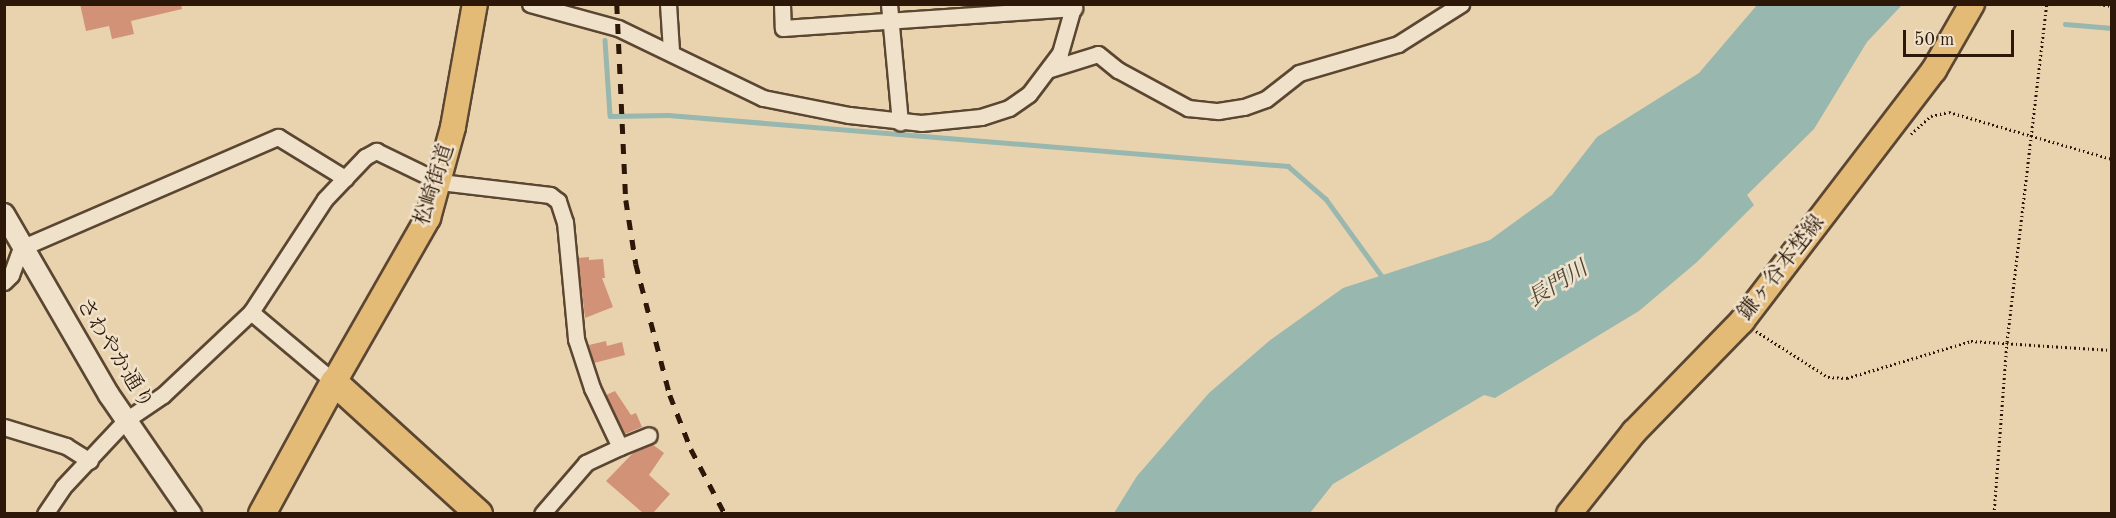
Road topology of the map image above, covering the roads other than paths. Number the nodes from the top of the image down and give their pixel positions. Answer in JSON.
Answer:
{"nodes":[{"id":1,"x":475,"y":4,"type":"edge"},
{"id":2,"x":530,"y":4,"type":"edge"},
{"id":3,"x":668,"y":4,"type":"edge"},
{"id":4,"x":782,"y":4,"type":"edge"},
{"id":5,"x":889,"y":4,"type":"edge"},
{"id":6,"x":1461,"y":4,"type":"edge"},
{"id":7,"x":1972,"y":4,"type":"edge"},
{"id":8,"x":1074,"y":6,"type":"edge"},
{"id":9,"x":989,"y":9,"type":"edge"},
{"id":10,"x":890,"y":20,"type":"junction"},
{"id":11,"x":671,"y":51,"type":"junction"},
{"id":12,"x":1050,"y":69,"type":"junction"},
{"id":13,"x":900,"y":122,"type":"junction"},
{"id":14,"x":345,"y":178,"type":"junction"},
{"id":15,"x":440,"y":182,"type":"junction"},
{"id":16,"x":4,"y":214,"type":"edge"},
{"id":17,"x":21,"y":248,"type":"junction"},
{"id":18,"x":4,"y":282,"type":"edge"},
{"id":19,"x":251,"y":312,"type":"junction"},
{"id":20,"x":334,"y":382,"type":"junction"},
{"id":21,"x":126,"y":420,"type":"junction"},
{"id":22,"x":4,"y":427,"type":"edge"},
{"id":23,"x":649,"y":435,"type":"dead end"},
{"id":24,"x":620,"y":447,"type":"junction"},
{"id":25,"x":90,"y":460,"type":"junction"},
{"id":26,"x":45,"y":513,"type":"edge"},
{"id":27,"x":191,"y":513,"type":"edge"},
{"id":28,"x":262,"y":513,"type":"edge"},
{"id":29,"x":479,"y":513,"type":"edge"},
{"id":30,"x":542,"y":513,"type":"edge"},
{"id":31,"x":1569,"y":513,"type":"edge"}],
"edges":[{"from":1,"to":15,"type":"main road","name":"松崎街道"},
{"from":2,"to":11,"type":"street"},
{"from":3,"to":11,"type":"street"},
{"from":4,"to":10,"type":"street"},
{"from":5,"to":10,"type":"street"},
{"from":6,"to":12,"type":"street"},
{"from":7,"to":31,"type":"main road","name":"鎌ヶ谷本埜線"},
{"from":8,"to":9,"type":"street"},
{"from":8,"to":12,"type":"street"},
{"from":9,"to":10,"type":"street"},
{"from":10,"to":13,"type":"street"},
{"from":11,"to":13,"type":"street"},
{"from":12,"to":13,"type":"street"},
{"from":14,"to":15,"type":"street"},
{"from":14,"to":17,"type":"street"},
{"from":14,"to":19,"type":"street"},
{"from":15,"to":20,"type":"main road","name":"松崎街道"},
{"from":15,"to":24,"type":"street"},
{"from":16,"to":17,"type":"street","name":"さわやか通り"},
{"from":17,"to":18,"type":"street"},
{"from":17,"to":21,"type":"street","name":"さわやか通り"},
{"from":19,"to":20,"type":"street"},
{"from":19,"to":21,"type":"street"},
{"from":20,"to":28,"type":"highway"},
{"from":20,"to":29,"type":"highway"},
{"from":21,"to":25,"type":"street"},
{"from":21,"to":27,"type":"street","name":"さわやか通り"},
{"from":22,"to":25,"type":"street"},
{"from":23,"to":24,"type":"street"},
{"from":24,"to":30,"type":"street"},
{"from":25,"to":26,"type":"street"}]}
